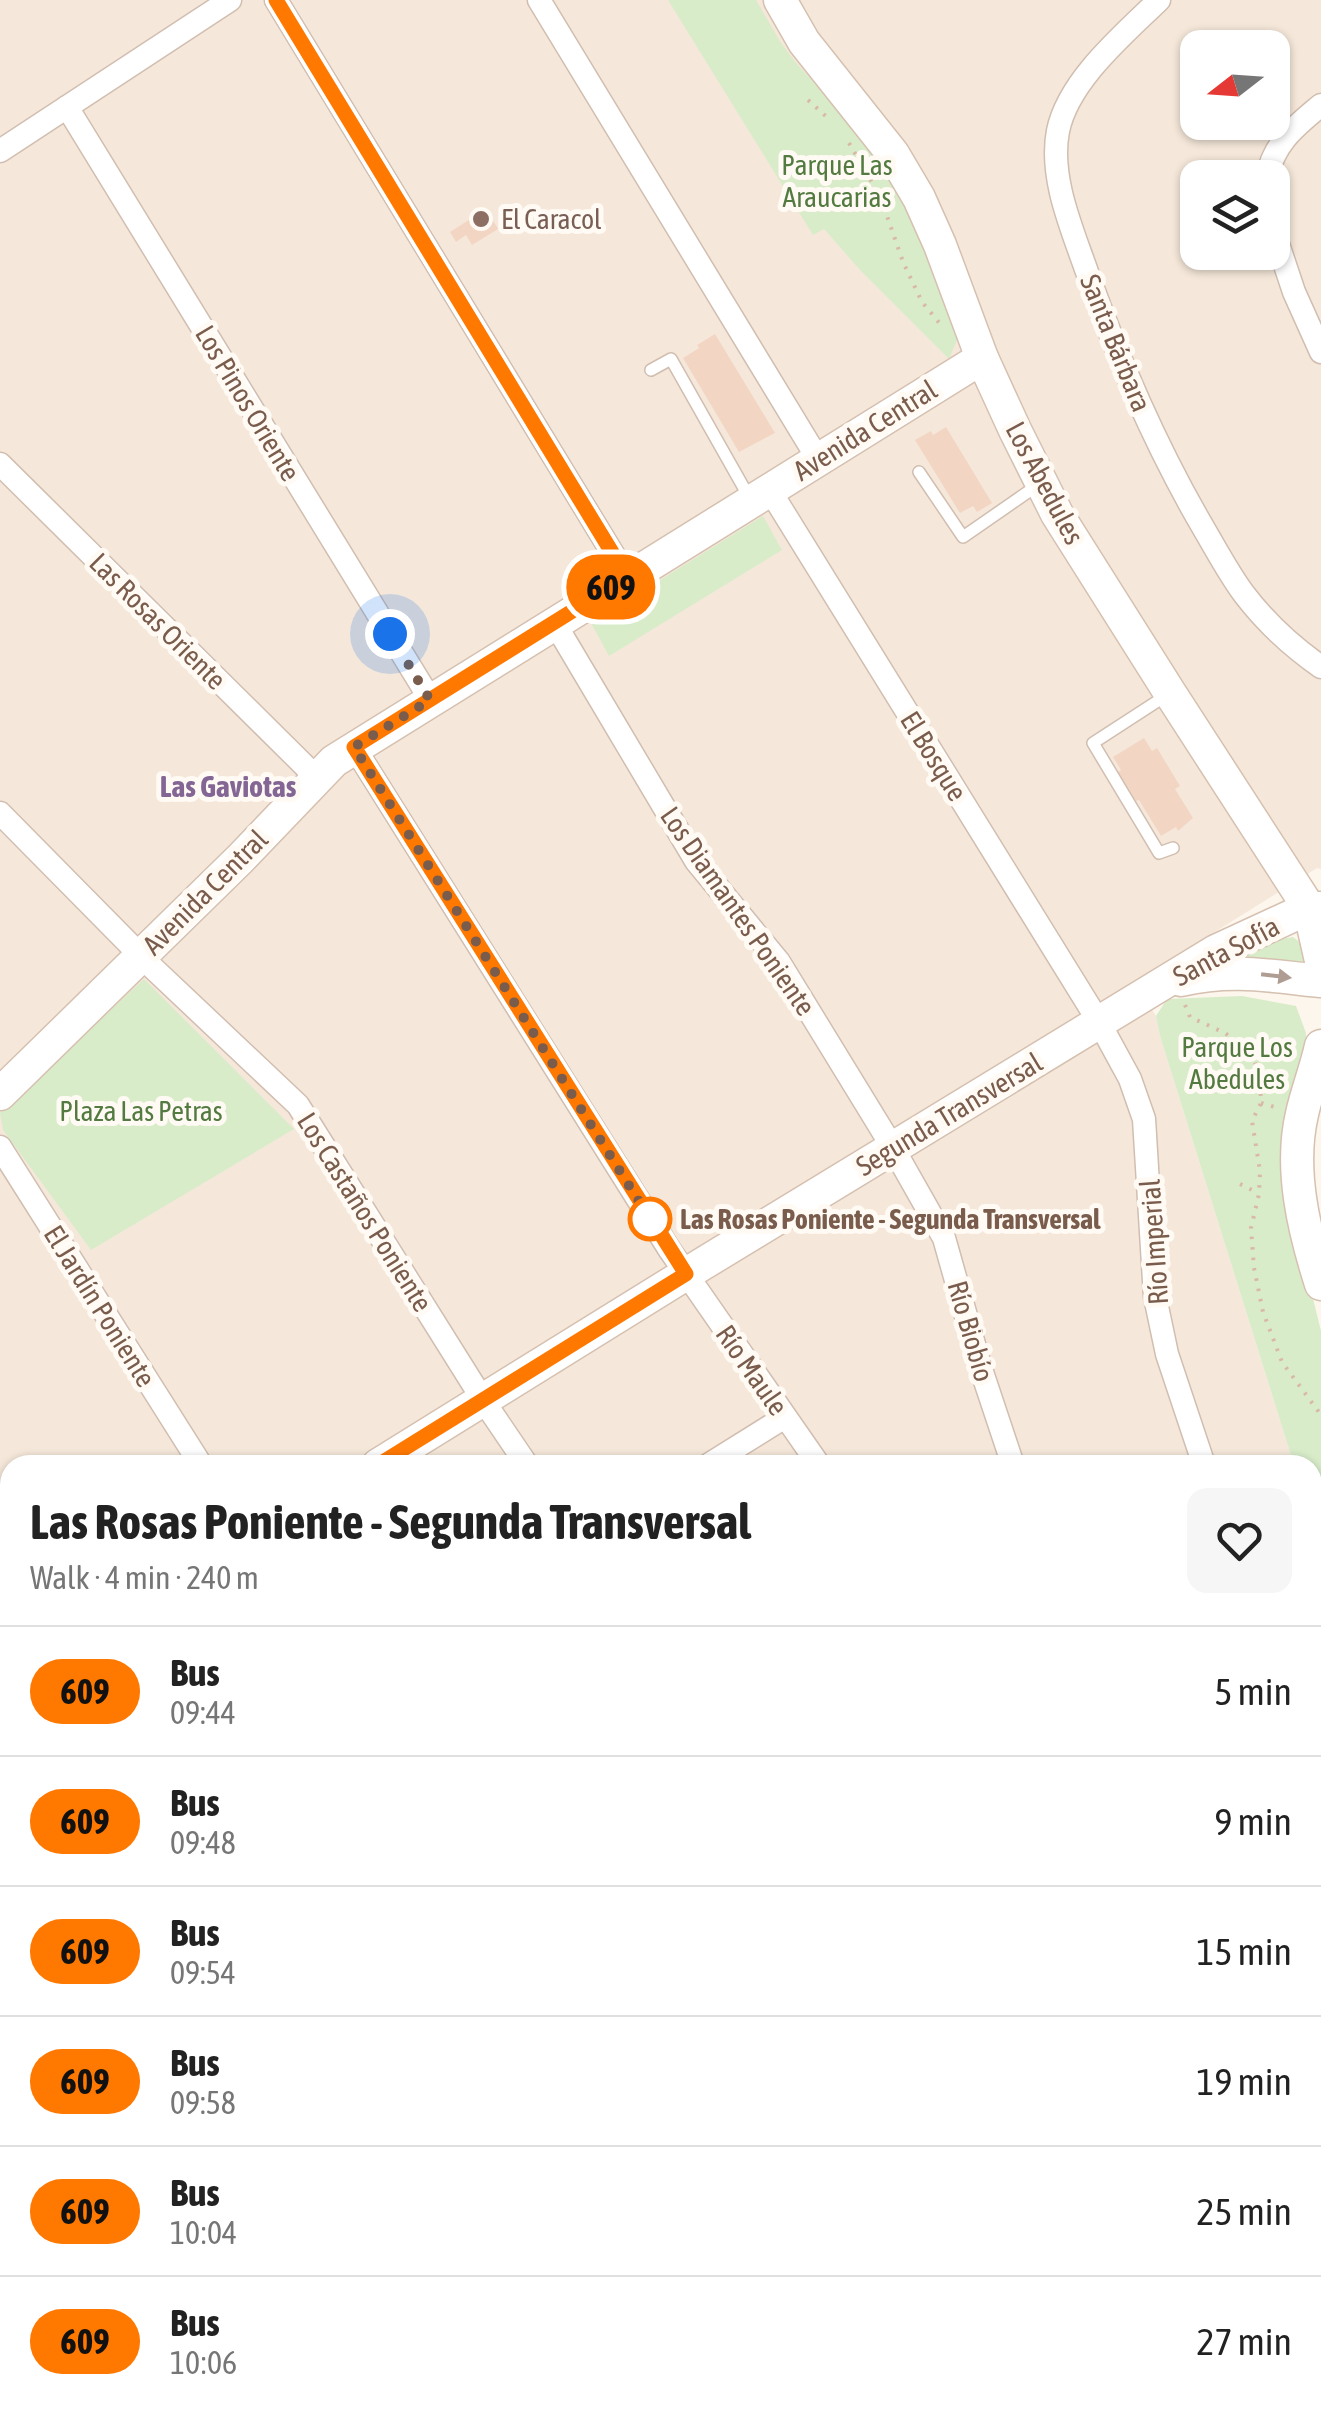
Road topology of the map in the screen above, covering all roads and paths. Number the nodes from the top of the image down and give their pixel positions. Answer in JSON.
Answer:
{"nodes":[{"id":1,"x":230,"y":0,"type":"edge"},
{"id":2,"x":276,"y":0,"type":"edge"},
{"id":3,"x":538,"y":0,"type":"edge"},
{"id":4,"x":780,"y":0,"type":"edge"},
{"id":5,"x":1159,"y":0,"type":"edge"},
{"id":6,"x":808,"y":100,"type":"dead end"},
{"id":7,"x":1321,"y":104,"type":"edge"},
{"id":8,"x":67,"y":106,"type":"junction"},
{"id":9,"x":830,"y":120,"type":"dead end"},
{"id":10,"x":841,"y":132,"type":"dead end"},
{"id":11,"x":0,"y":151,"type":"edge"},
{"id":12,"x":1272,"y":160,"type":"edge"},
{"id":13,"x":1287,"y":270,"type":"edge"},
{"id":14,"x":948,"y":334,"type":"dead end"},
{"id":15,"x":1321,"y":352,"type":"edge"},
{"id":16,"x":982,"y":358,"type":"junction"},
{"id":17,"x":652,"y":370,"type":"dead end"},
{"id":18,"x":818,"y":459,"type":"junction"},
{"id":19,"x":0,"y":464,"type":"edge"},
{"id":20,"x":919,"y":472,"type":"dead end"},
{"id":21,"x":1042,"y":483,"type":"junction"},
{"id":22,"x":760,"y":495,"type":"junction"},
{"id":23,"x":627,"y":577,"type":"junction"},
{"id":24,"x":554,"y":622,"type":"junction"},
{"id":25,"x":1321,"y":667,"type":"edge"},
{"id":26,"x":1170,"y":694,"type":"junction"},
{"id":27,"x":430,"y":700,"type":"junction"},
{"id":28,"x":354,"y":747,"type":"junction"},
{"id":29,"x":316,"y":777,"type":"junction"},
{"id":30,"x":0,"y":813,"type":"edge"},
{"id":31,"x":1173,"y":848,"type":"dead end"},
{"id":32,"x":1315,"y":908,"type":"edge"},
{"id":33,"x":142,"y":955,"type":"junction"},
{"id":34,"x":1321,"y":961,"type":"edge"},
{"id":35,"x":1178,"y":980,"type":"junction"},
{"id":36,"x":1321,"y":981,"type":"edge"},
{"id":37,"x":1099,"y":1022,"type":"junction"},
{"id":38,"x":1321,"y":1046,"type":"edge"},
{"id":39,"x":1317,"y":1075,"type":"edge"},
{"id":40,"x":0,"y":1094,"type":"edge"},
{"id":41,"x":0,"y":1148,"type":"edge"},
{"id":42,"x":893,"y":1148,"type":"junction"},
{"id":43,"x":1240,"y":1184,"type":"dead end"},
{"id":44,"x":1259,"y":1194,"type":"junction"},
{"id":45,"x":686,"y":1274,"type":"junction"},
{"id":46,"x":1321,"y":1284,"type":"edge"},
{"id":47,"x":482,"y":1400,"type":"junction"},
{"id":48,"x":1321,"y":1415,"type":"edge"},
{"id":49,"x":785,"y":1417,"type":"junction"},
{"id":50,"x":194,"y":1455,"type":"edge"},
{"id":51,"x":394,"y":1455,"type":"edge"},
{"id":52,"x":520,"y":1455,"type":"edge"},
{"id":53,"x":724,"y":1455,"type":"edge"},
{"id":54,"x":812,"y":1455,"type":"edge"},
{"id":55,"x":1010,"y":1455,"type":"edge"},
{"id":56,"x":1201,"y":1455,"type":"edge"}],
"edges":[{"from":1,"to":8,"type":"street"},
{"from":2,"to":23,"type":"street"},
{"from":3,"to":18,"type":"street"},
{"from":4,"to":16,"type":"street","name":"Los Abedules"},
{"from":5,"to":25,"type":"street","name":"Santa Bárbara"},
{"from":6,"to":9,"type":"path"},
{"from":7,"to":12,"type":"street"},
{"from":8,"to":11,"type":"street"},
{"from":8,"to":27,"type":"street","name":"Los Pinos Oriente"},
{"from":10,"to":14,"type":"path"},
{"from":13,"to":15,"type":"street"},
{"from":16,"to":18,"type":"street","name":"Avenida Central"},
{"from":16,"to":21,"type":"street","name":"Los Abedules"},
{"from":17,"to":22,"type":"lane"},
{"from":18,"to":22,"type":"street","name":"Avenida Central"},
{"from":19,"to":29,"type":"street","name":"Las Rosas Oriente"},
{"from":20,"to":21,"type":"lane"},
{"from":21,"to":26,"type":"street","name":"Los Abedules"},
{"from":22,"to":23,"type":"street","name":"Avenida Central"},
{"from":22,"to":37,"type":"street","name":"El Bosque"},
{"from":23,"to":24,"type":"street","name":"Avenida Central"},
{"from":24,"to":27,"type":"street","name":"Avenida Central"},
{"from":24,"to":42,"type":"street","name":"Los Diamantes Poniente"},
{"from":26,"to":31,"type":"lane"},
{"from":26,"to":32,"type":"street","name":"Los Abedules"},
{"from":27,"to":28,"type":"street","name":"Avenida Central"},
{"from":28,"to":29,"type":"street","name":"Avenida Central"},
{"from":28,"to":45,"type":"street","name":"Río Maule"},
{"from":29,"to":33,"type":"street","name":"Avenida Central"},
{"from":30,"to":33,"type":"street","name":"Los Castaños Poniente"},
{"from":32,"to":34,"type":"street","name":"Los Abedules"},
{"from":32,"to":35,"type":"street","name":"Santa Sofía"},
{"from":33,"to":40,"type":"street","name":"Avenida Central"},
{"from":33,"to":47,"type":"street","name":"Los Castaños Poniente"},
{"from":35,"to":36,"type":"street","name":"Santa Sofía","one_way":true},
{"from":35,"to":37,"type":"street","name":"Segunda Transversal"},
{"from":35,"to":44,"type":"path"},
{"from":37,"to":42,"type":"street","name":"Segunda Transversal"},
{"from":37,"to":56,"type":"street","name":"Río Imperial"},
{"from":38,"to":39,"type":"street"},
{"from":39,"to":46,"type":"street"},
{"from":41,"to":50,"type":"street","name":"El Jardín Poniente"},
{"from":42,"to":45,"type":"street","name":"Segunda Transversal"},
{"from":42,"to":55,"type":"street","name":"Río Biobío"},
{"from":43,"to":44,"type":"path"},
{"from":44,"to":48,"type":"path"},
{"from":45,"to":47,"type":"street","name":"Segunda Transversal"},
{"from":45,"to":49,"type":"street","name":"Río Maule"},
{"from":47,"to":51,"type":"street","name":"Segunda Transversal"},
{"from":47,"to":52,"type":"street","name":"Los Castaños Poniente"},
{"from":49,"to":53,"type":"street"},
{"from":49,"to":54,"type":"street","name":"Río Maule"}]}
